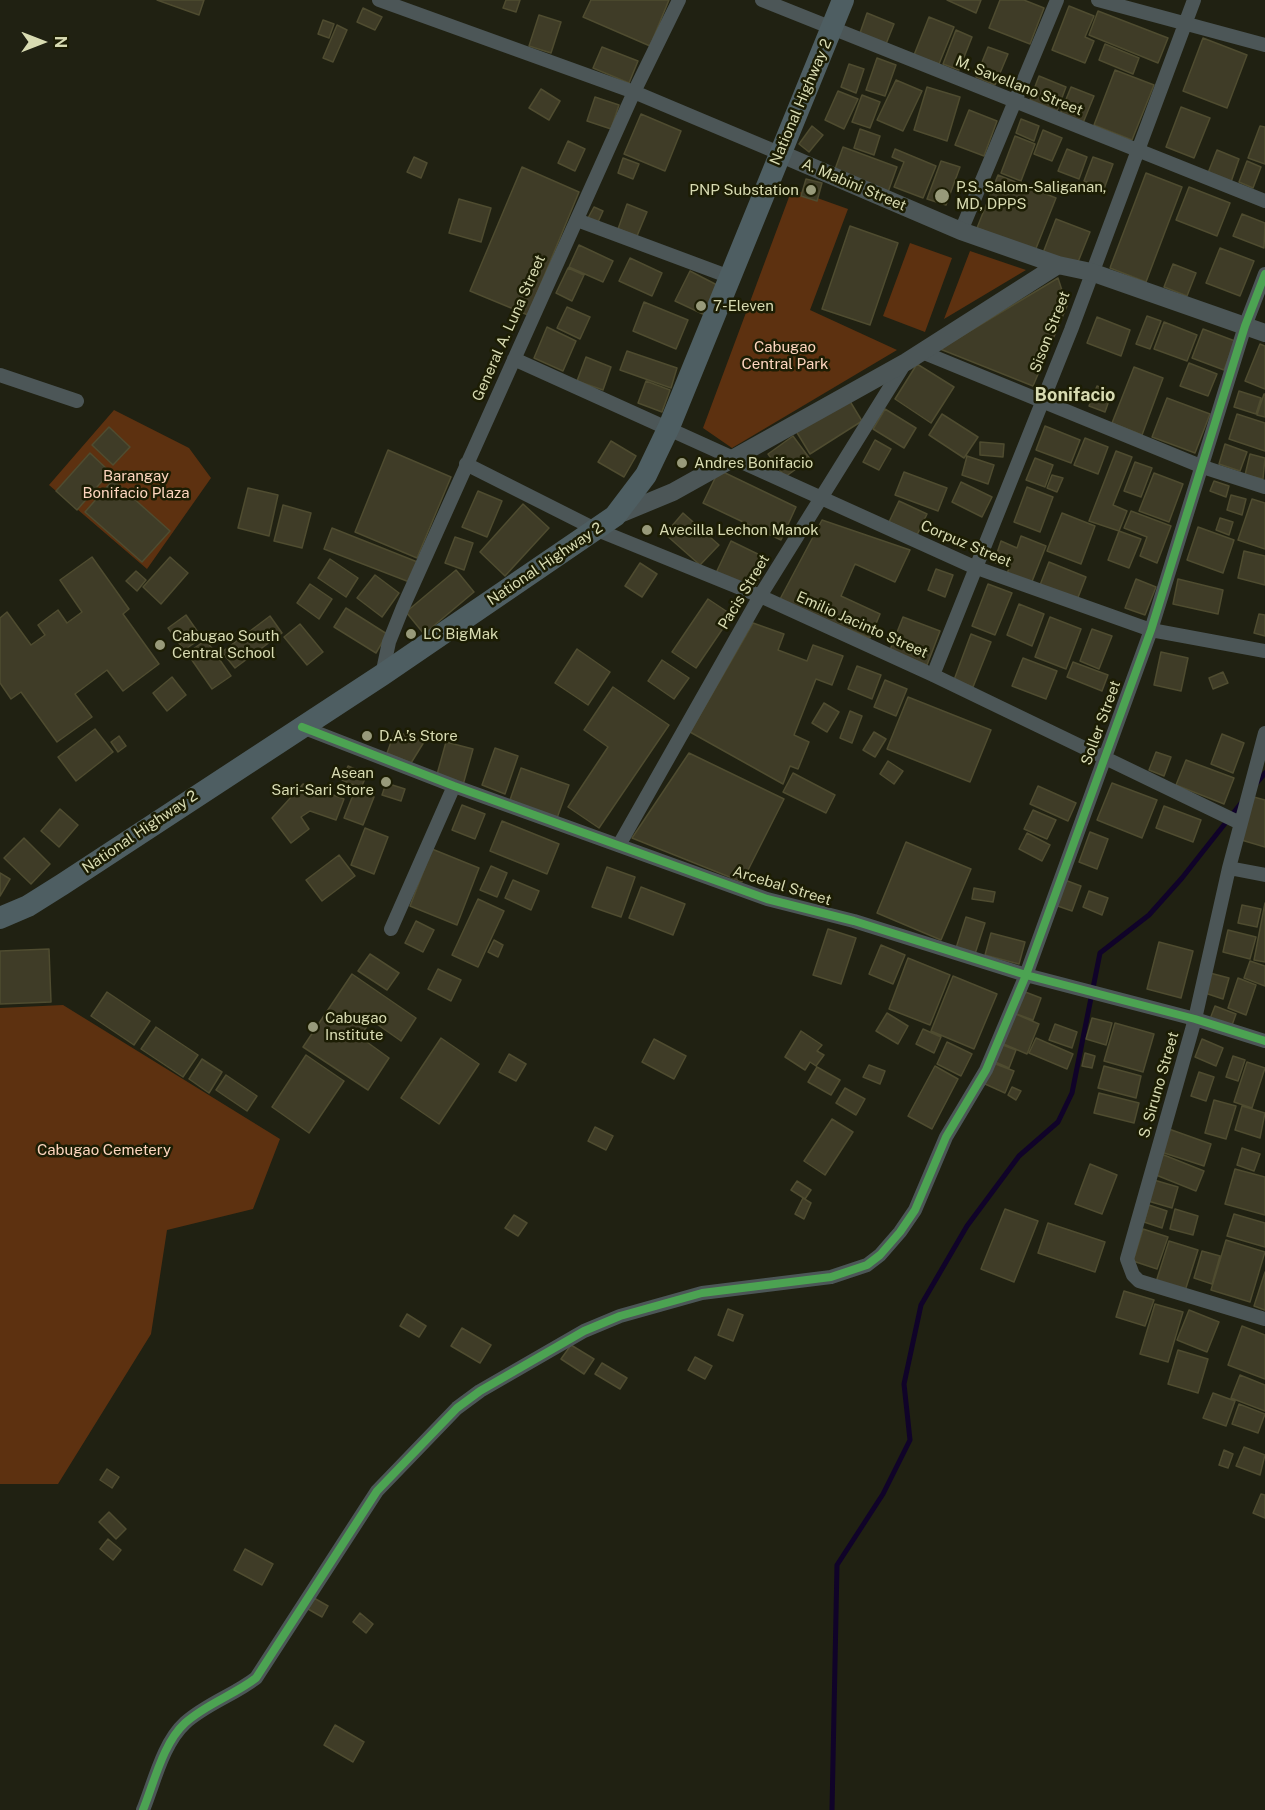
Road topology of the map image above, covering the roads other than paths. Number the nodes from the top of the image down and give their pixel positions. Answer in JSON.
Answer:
{"nodes":[{"id":1,"x":379,"y":0,"type":"edge"},
{"id":2,"x":679,"y":0,"type":"edge"},
{"id":3,"x":762,"y":0,"type":"edge"},
{"id":4,"x":843,"y":0,"type":"edge"},
{"id":5,"x":1057,"y":0,"type":"edge"},
{"id":6,"x":1098,"y":0,"type":"edge"},
{"id":7,"x":1194,"y":0,"type":"edge"},
{"id":8,"x":1186,"y":24,"type":"junction"},
{"id":9,"x":832,"y":29,"type":"junction"},
{"id":10,"x":1265,"y":45,"type":"edge"},
{"id":11,"x":634,"y":92,"type":"junction"},
{"id":12,"x":1014,"y":101,"type":"junction"},
{"id":13,"x":1139,"y":151,"type":"junction"},
{"id":14,"x":779,"y":153,"type":"junction"},
{"id":15,"x":1265,"y":201,"type":"edge"},
{"id":16,"x":577,"y":220,"type":"junction"},
{"id":17,"x":961,"y":231,"type":"junction"},
{"id":18,"x":1058,"y":265,"type":"junction"},
{"id":19,"x":1090,"y":272,"type":"junction"},
{"id":20,"x":1265,"y":274,"type":"edge"},
{"id":21,"x":730,"y":278,"type":"junction"},
{"id":22,"x":1245,"y":326,"type":"junction"},
{"id":23,"x":1265,"y":333,"type":"edge"},
{"id":24,"x":914,"y":357,"type":"junction"},
{"id":25,"x":514,"y":359,"type":"junction"},
{"id":26,"x":0,"y":375,"type":"edge"},
{"id":27,"x":77,"y":401,"type":"dead end"},
{"id":28,"x":1041,"y":401,"type":"junction"},
{"id":29,"x":669,"y":427,"type":"junction"},
{"id":30,"x":731,"y":458,"type":"junction"},
{"id":31,"x":466,"y":464,"type":"junction"},
{"id":32,"x":1203,"y":467,"type":"junction"},
{"id":33,"x":1265,"y":488,"type":"edge"},
{"id":34,"x":822,"y":498,"type":"junction"},
{"id":35,"x":615,"y":516,"type":"junction"},
{"id":36,"x":595,"y":530,"type":"junction"},
{"id":37,"x":974,"y":567,"type":"junction"},
{"id":38,"x":760,"y":596,"type":"junction"},
{"id":39,"x":1151,"y":630,"type":"junction"},
{"id":40,"x":1265,"y":651,"type":"edge"},
{"id":41,"x":382,"y":675,"type":"junction"},
{"id":42,"x":933,"y":675,"type":"junction"},
{"id":43,"x":302,"y":726,"type":"junction"},
{"id":44,"x":1265,"y":733,"type":"edge"},
{"id":45,"x":1103,"y":759,"type":"junction"},
{"id":46,"x":454,"y":786,"type":"junction"},
{"id":47,"x":1240,"y":823,"type":"junction"},
{"id":48,"x":619,"y":845,"type":"junction"},
{"id":49,"x":1229,"y":868,"type":"junction"},
{"id":50,"x":1265,"y":875,"type":"edge"},
{"id":51,"x":0,"y":918,"type":"edge"},
{"id":52,"x":390,"y":929,"type":"dead end"},
{"id":53,"x":1026,"y":975,"type":"junction"},
{"id":54,"x":1195,"y":1019,"type":"junction"},
{"id":55,"x":1265,"y":1041,"type":"edge"},
{"id":56,"x":1265,"y":1318,"type":"edge"},
{"id":57,"x":143,"y":1810,"type":"edge"}],
"edges":[{"from":1,"to":11,"type":"street","name":"A. Mabini Street"},
{"from":2,"to":11,"type":"street","name":"General A. Luna Street"},
{"from":3,"to":9,"type":"street","name":"M. Savellano Street"},
{"from":4,"to":9,"type":"highway","name":"National Highway 2"},
{"from":5,"to":12,"type":"street"},
{"from":6,"to":8,"type":"street"},
{"from":7,"to":8,"type":"street","name":"Sison Street"},
{"from":8,"to":10,"type":"street"},
{"from":8,"to":13,"type":"street","name":"Sison Street"},
{"from":9,"to":12,"type":"street","name":"M. Savellano Street"},
{"from":9,"to":14,"type":"highway","name":"National Highway 2"},
{"from":11,"to":14,"type":"street","name":"A. Mabini Street"},
{"from":11,"to":16,"type":"street","name":"General A. Luna Street"},
{"from":12,"to":13,"type":"street","name":"M. Savellano Street"},
{"from":12,"to":17,"type":"street"},
{"from":13,"to":15,"type":"street","name":"M. Savellano Street"},
{"from":13,"to":19,"type":"street","name":"Sison Street"},
{"from":14,"to":17,"type":"street","name":"A. Mabini Street"},
{"from":14,"to":21,"type":"highway","name":"National Highway 2"},
{"from":16,"to":21,"type":"street"},
{"from":16,"to":25,"type":"street","name":"General A. Luna Street"},
{"from":17,"to":18,"type":"street","name":"A. Mabini Street"},
{"from":18,"to":19,"type":"street","name":"A. Mabini Street"},
{"from":18,"to":24,"type":"street"},
{"from":19,"to":22,"type":"street","name":"A. Mabini Street"},
{"from":19,"to":28,"type":"street","name":"Sison Street"},
{"from":20,"to":22,"type":"street","name":"Soller Street"},
{"from":21,"to":29,"type":"highway","name":"National Highway 2"},
{"from":22,"to":23,"type":"street","name":"A. Mabini Street"},
{"from":22,"to":32,"type":"street","name":"Soller Street"},
{"from":24,"to":28,"type":"street"},
{"from":24,"to":30,"type":"street"},
{"from":24,"to":34,"type":"street","name":"Pacis Street"},
{"from":25,"to":29,"type":"street","name":"Corpuz Street"},
{"from":25,"to":31,"type":"street","name":"General A. Luna Street"},
{"from":26,"to":27,"type":"street"},
{"from":28,"to":32,"type":"street"},
{"from":28,"to":37,"type":"street","name":"Sison Street"},
{"from":29,"to":30,"type":"street","name":"Corpuz Street"},
{"from":29,"to":35,"type":"highway","name":"National Highway 2"},
{"from":30,"to":34,"type":"street","name":"Corpuz Street"},
{"from":30,"to":35,"type":"street"},
{"from":31,"to":36,"type":"street","name":"Emilio Jacinto Street"},
{"from":31,"to":41,"type":"street","name":"General A. Luna Street"},
{"from":32,"to":33,"type":"street"},
{"from":32,"to":39,"type":"street","name":"Soller Street"},
{"from":34,"to":37,"type":"street","name":"Corpuz Street"},
{"from":34,"to":38,"type":"street","name":"Pacis Street"},
{"from":35,"to":36,"type":"highway","name":"National Highway 2"},
{"from":36,"to":38,"type":"street","name":"Emilio Jacinto Street"},
{"from":36,"to":41,"type":"highway","name":"National Highway 2"},
{"from":37,"to":39,"type":"street","name":"Corpuz Street"},
{"from":37,"to":42,"type":"street","name":"Sison Street"},
{"from":38,"to":42,"type":"street","name":"Emilio Jacinto Street"},
{"from":38,"to":48,"type":"street","name":"Pacis Street"},
{"from":39,"to":40,"type":"street","name":"Corpuz Street"},
{"from":39,"to":45,"type":"street","name":"Soller Street"},
{"from":41,"to":43,"type":"highway","name":"National Highway 2"},
{"from":42,"to":45,"type":"street","name":"Emilio Jacinto Street"},
{"from":43,"to":46,"type":"street","name":"Arcebal Street"},
{"from":43,"to":51,"type":"highway","name":"National Highway 2"},
{"from":44,"to":47,"type":"street","name":"S. Siruno Street"},
{"from":45,"to":47,"type":"street","name":"Emilio Jacinto Street"},
{"from":45,"to":53,"type":"street","name":"Soller Street"},
{"from":46,"to":48,"type":"street","name":"Arcebal Street"},
{"from":46,"to":52,"type":"street"},
{"from":47,"to":49,"type":"street","name":"S. Siruno Street"},
{"from":48,"to":53,"type":"street","name":"Arcebal Street"},
{"from":49,"to":50,"type":"street"},
{"from":49,"to":54,"type":"street","name":"S. Siruno Street"},
{"from":53,"to":54,"type":"street","name":"Arcebal Street"},
{"from":53,"to":57,"type":"street","name":"Soller Street"},
{"from":54,"to":55,"type":"street","name":"Arcebal Street"},
{"from":54,"to":56,"type":"street","name":"S. Siruno Street"}]}
